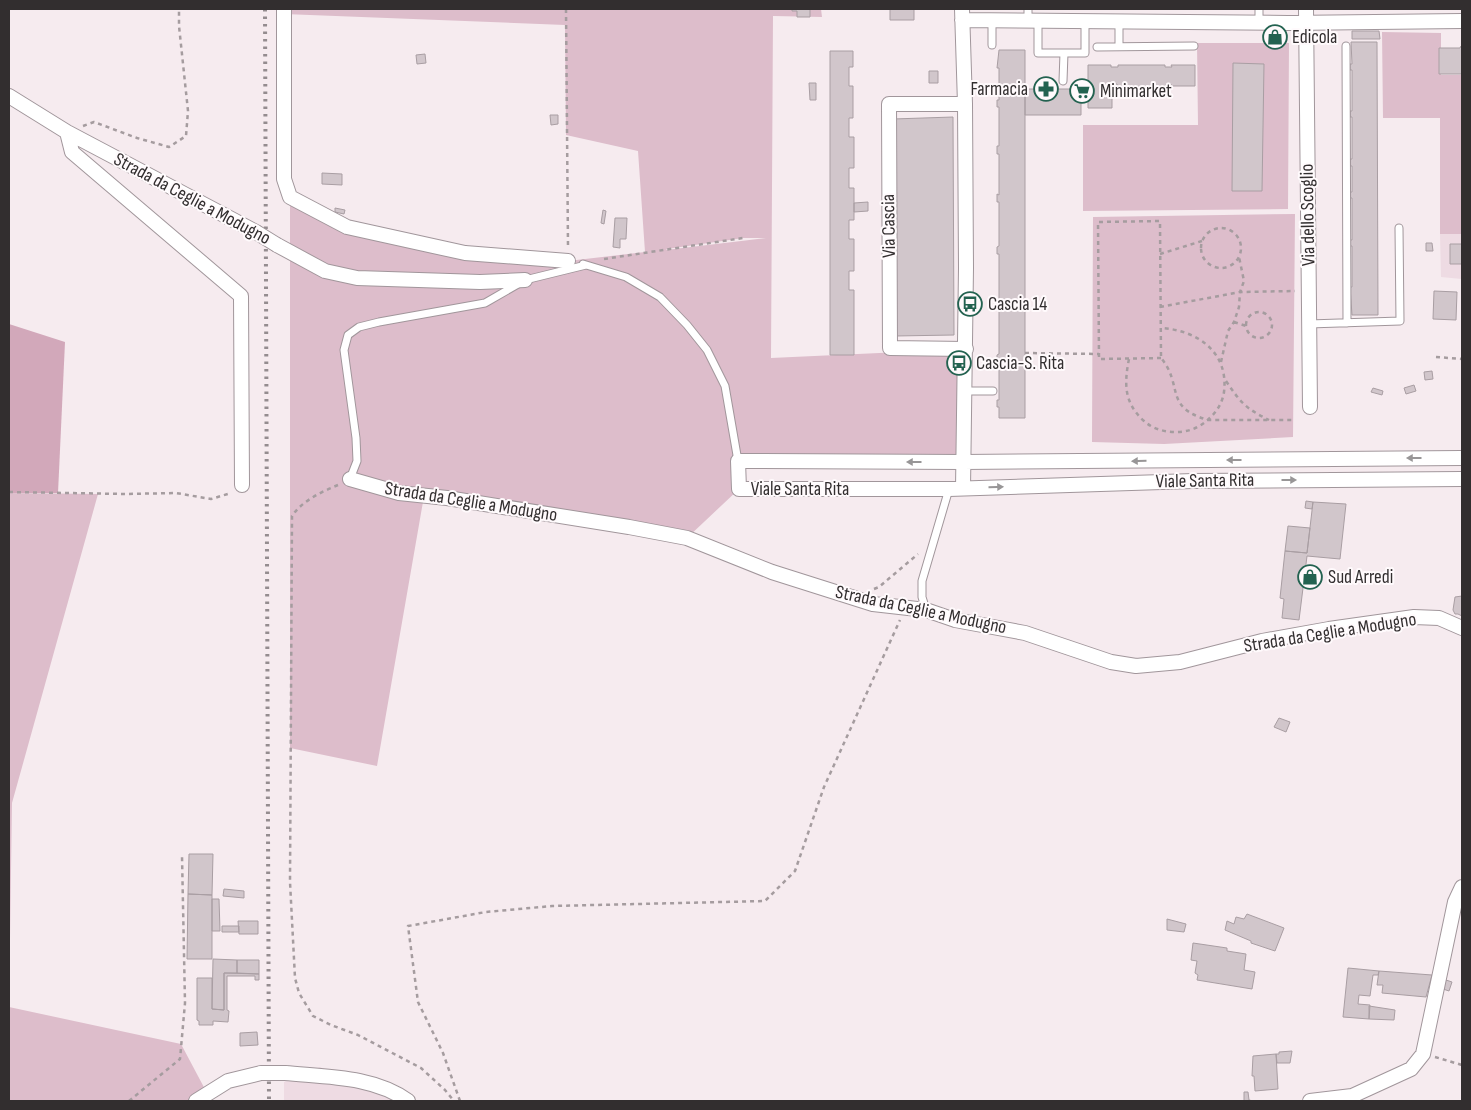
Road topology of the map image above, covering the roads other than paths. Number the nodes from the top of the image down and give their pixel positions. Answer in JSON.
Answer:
{"nodes":[{"id":1,"x":284,"y":9,"type":"edge"},
{"id":2,"x":1306,"y":9,"type":"edge"},
{"id":3,"x":962,"y":14,"type":"edge"},
{"id":4,"x":1259,"y":16,"type":"edge"},
{"id":5,"x":1031,"y":17,"type":"edge"},
{"id":6,"x":992,"y":21,"type":"junction"},
{"id":7,"x":1462,"y":21,"type":"edge"},
{"id":8,"x":1085,"y":22,"type":"junction"},
{"id":9,"x":1119,"y":22,"type":"junction"},
{"id":10,"x":1306,"y":23,"type":"junction"},
{"id":11,"x":992,"y":45,"type":"dead end"},
{"id":12,"x":1194,"y":46,"type":"dead end"},
{"id":13,"x":1346,"y":46,"type":"dead end"},
{"id":14,"x":1097,"y":47,"type":"dead end"},
{"id":15,"x":1119,"y":47,"type":"junction"},
{"id":16,"x":1064,"y":53,"type":"junction"},
{"id":17,"x":1063,"y":81,"type":"dead end"},
{"id":18,"x":9,"y":96,"type":"edge"},
{"id":19,"x":964,"y":104,"type":"junction"},
{"id":20,"x":67,"y":132,"type":"junction"},
{"id":21,"x":1399,"y":228,"type":"dead end"},
{"id":22,"x":568,"y":261,"type":"joint"},
{"id":23,"x":586,"y":264,"type":"junction"},
{"id":24,"x":525,"y":280,"type":"junction"},
{"id":25,"x":1347,"y":323,"type":"junction"},
{"id":26,"x":1309,"y":324,"type":"junction"},
{"id":27,"x":966,"y":349,"type":"junction"},
{"id":28,"x":965,"y":391,"type":"junction"},
{"id":29,"x":993,"y":392,"type":"dead end"},
{"id":30,"x":1310,"y":407,"type":"dead end"},
{"id":31,"x":1462,"y":458,"type":"edge"},
{"id":32,"x":1191,"y":460,"type":"junction"},
{"id":33,"x":738,"y":461,"type":"junction"},
{"id":34,"x":963,"y":462,"type":"junction"},
{"id":35,"x":350,"y":479,"type":"joint"},
{"id":36,"x":1462,"y":479,"type":"edge"},
{"id":37,"x":1190,"y":481,"type":"junction"},
{"id":38,"x":242,"y":485,"type":"road end"},
{"id":39,"x":956,"y":488,"type":"junction"},
{"id":40,"x":926,"y":610,"type":"junction"},
{"id":41,"x":1462,"y":628,"type":"edge"},
{"id":42,"x":1462,"y":887,"type":"edge"},
{"id":43,"x":196,"y":1101,"type":"edge"},
{"id":44,"x":408,"y":1101,"type":"edge"},
{"id":45,"x":1310,"y":1101,"type":"edge"}],
"edges":[{"from":1,"to":22,"type":"street"},
{"from":2,"to":10,"type":"street","name":"Via dello Scoglio"},
{"from":3,"to":6,"type":"street"},
{"from":3,"to":19,"type":"street"},
{"from":4,"to":9,"type":"street"},
{"from":4,"to":10,"type":"street"},
{"from":5,"to":6,"type":"street"},
{"from":5,"to":8,"type":"street"},
{"from":5,"to":16,"type":"lane"},
{"from":6,"to":11,"type":"lane"},
{"from":7,"to":10,"type":"street"},
{"from":8,"to":9,"type":"street"},
{"from":8,"to":16,"type":"lane"},
{"from":9,"to":15,"type":"lane"},
{"from":10,"to":26,"type":"street","name":"Via dello Scoglio"},
{"from":12,"to":15,"type":"lane"},
{"from":13,"to":25,"type":"lane"},
{"from":14,"to":15,"type":"lane"},
{"from":16,"to":17,"type":"lane"},
{"from":18,"to":20,"type":"street","name":"Strada da Ceglie a Modugno"},
{"from":19,"to":27,"type":"street"},
{"from":19,"to":27,"type":"street","name":"Via Cascia"},
{"from":20,"to":24,"type":"street","name":"Strada da Ceglie a Modugno","bridge":true},
{"from":20,"to":38,"type":"street"},
{"from":21,"to":25,"type":"lane"},
{"from":22,"to":23,"type":"lane"},
{"from":23,"to":24,"type":"lane"},
{"from":23,"to":33,"type":"lane"},
{"from":24,"to":35,"type":"lane"},
{"from":25,"to":26,"type":"lane"},
{"from":26,"to":30,"type":"street","name":"Via dello Scoglio"},
{"from":27,"to":28,"type":"street"},
{"from":28,"to":29,"type":"lane"},
{"from":28,"to":34,"type":"street"},
{"from":31,"to":32,"type":"street","name":"Viale Santa Rita","one_way":true},
{"from":32,"to":34,"type":"street","name":"Viale Santa Rita","one_way":true},
{"from":32,"to":37,"type":"street"},
{"from":34,"to":33,"type":"street","name":"Viale Santa Rita","one_way":true},
{"from":33,"to":39,"type":"street","name":"Viale Santa Rita"},
{"from":34,"to":39,"type":"street"},
{"from":35,"to":40,"type":"street","name":"Strada da Ceglie a Modugno"},
{"from":37,"to":36,"type":"street","name":"Viale Santa Rita","one_way":true},
{"from":39,"to":37,"type":"street","name":"Viale Santa Rita","one_way":true},
{"from":39,"to":40,"type":"lane"},
{"from":40,"to":41,"type":"street","name":"Strada da Ceglie a Modugno"},
{"from":42,"to":45,"type":"street"},
{"from":43,"to":44,"type":"street","bridge":true}]}
